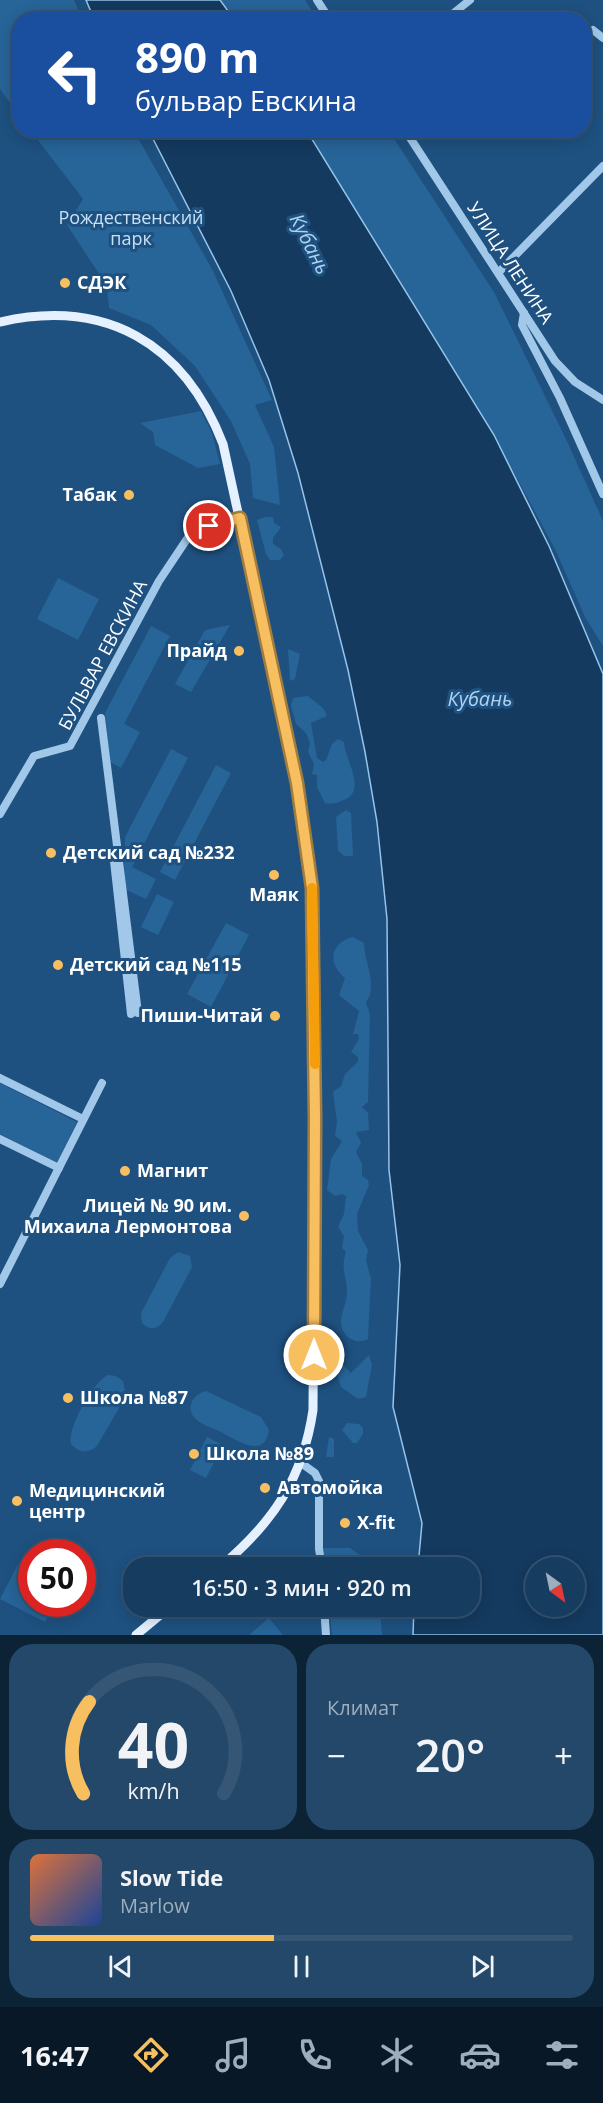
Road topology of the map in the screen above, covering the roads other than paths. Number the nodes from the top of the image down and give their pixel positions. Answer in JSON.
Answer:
{"nodes":[{"id":1,"x":470,"y":0,"type":"edge"},
{"id":2,"x":455,"y":12,"type":"edge"},
{"id":3,"x":593,"y":30,"type":"dead end"},
{"id":4,"x":603,"y":38,"type":"edge"},
{"id":5,"x":410,"y":138,"type":"edge"},
{"id":6,"x":603,"y":166,"type":"edge"},
{"id":7,"x":499,"y":272,"type":"junction"},
{"id":8,"x":524,"y":313,"type":"junction"},
{"id":9,"x":0,"y":322,"type":"edge"},
{"id":10,"x":602,"y":398,"type":"edge"},
{"id":11,"x":603,"y":494,"type":"edge"},
{"id":12,"x":240,"y":518,"type":"junction"},
{"id":13,"x":101,"y":717,"type":"dead end"},
{"id":14,"x":0,"y":814,"type":"edge"},
{"id":15,"x":134,"y":1014,"type":"dead end"},
{"id":16,"x":0,"y":1078,"type":"edge"},
{"id":17,"x":102,"y":1083,"type":"dead end"},
{"id":18,"x":83,"y":1119,"type":"junction"},
{"id":19,"x":0,"y":1139,"type":"edge"},
{"id":20,"x":59,"y":1168,"type":"junction"},
{"id":21,"x":0,"y":1284,"type":"edge"},
{"id":22,"x":301,"y":1463,"type":"junction"},
{"id":23,"x":231,"y":1557,"type":"edge"},
{"id":24,"x":320,"y":1557,"type":"edge"},
{"id":25,"x":158,"y":1617,"type":"edge"},
{"id":26,"x":325,"y":1617,"type":"edge"},
{"id":27,"x":136,"y":1635,"type":"edge"},
{"id":28,"x":326,"y":1635,"type":"edge"}],
"edges":[{"from":1,"to":2,"type":"street"},
{"from":3,"to":4,"type":"street"},
{"from":5,"to":7,"type":"street","name":"УЛИЦА ЛЕНИНА"},
{"from":6,"to":7,"type":"street"},
{"from":7,"to":8,"type":"street","name":"УЛИЦА ЛЕНИНА"},
{"from":8,"to":10,"type":"street","name":"УЛИЦА ЛЕНИНА"},
{"from":8,"to":11,"type":"street"},
{"from":9,"to":12,"type":"main road"},
{"from":12,"to":14,"type":"street","name":"БУЛЬВАР ЕВСКИНА"},
{"from":12,"to":22,"type":"main road"},
{"from":13,"to":15,"type":"street"},
{"from":16,"to":18,"type":"street"},
{"from":17,"to":18,"type":"street"},
{"from":18,"to":20,"type":"street"},
{"from":19,"to":20,"type":"street"},
{"from":20,"to":21,"type":"street"},
{"from":22,"to":23,"type":"main road"},
{"from":22,"to":24,"type":"street"},
{"from":25,"to":27,"type":"main road"},
{"from":26,"to":28,"type":"street"}]}
